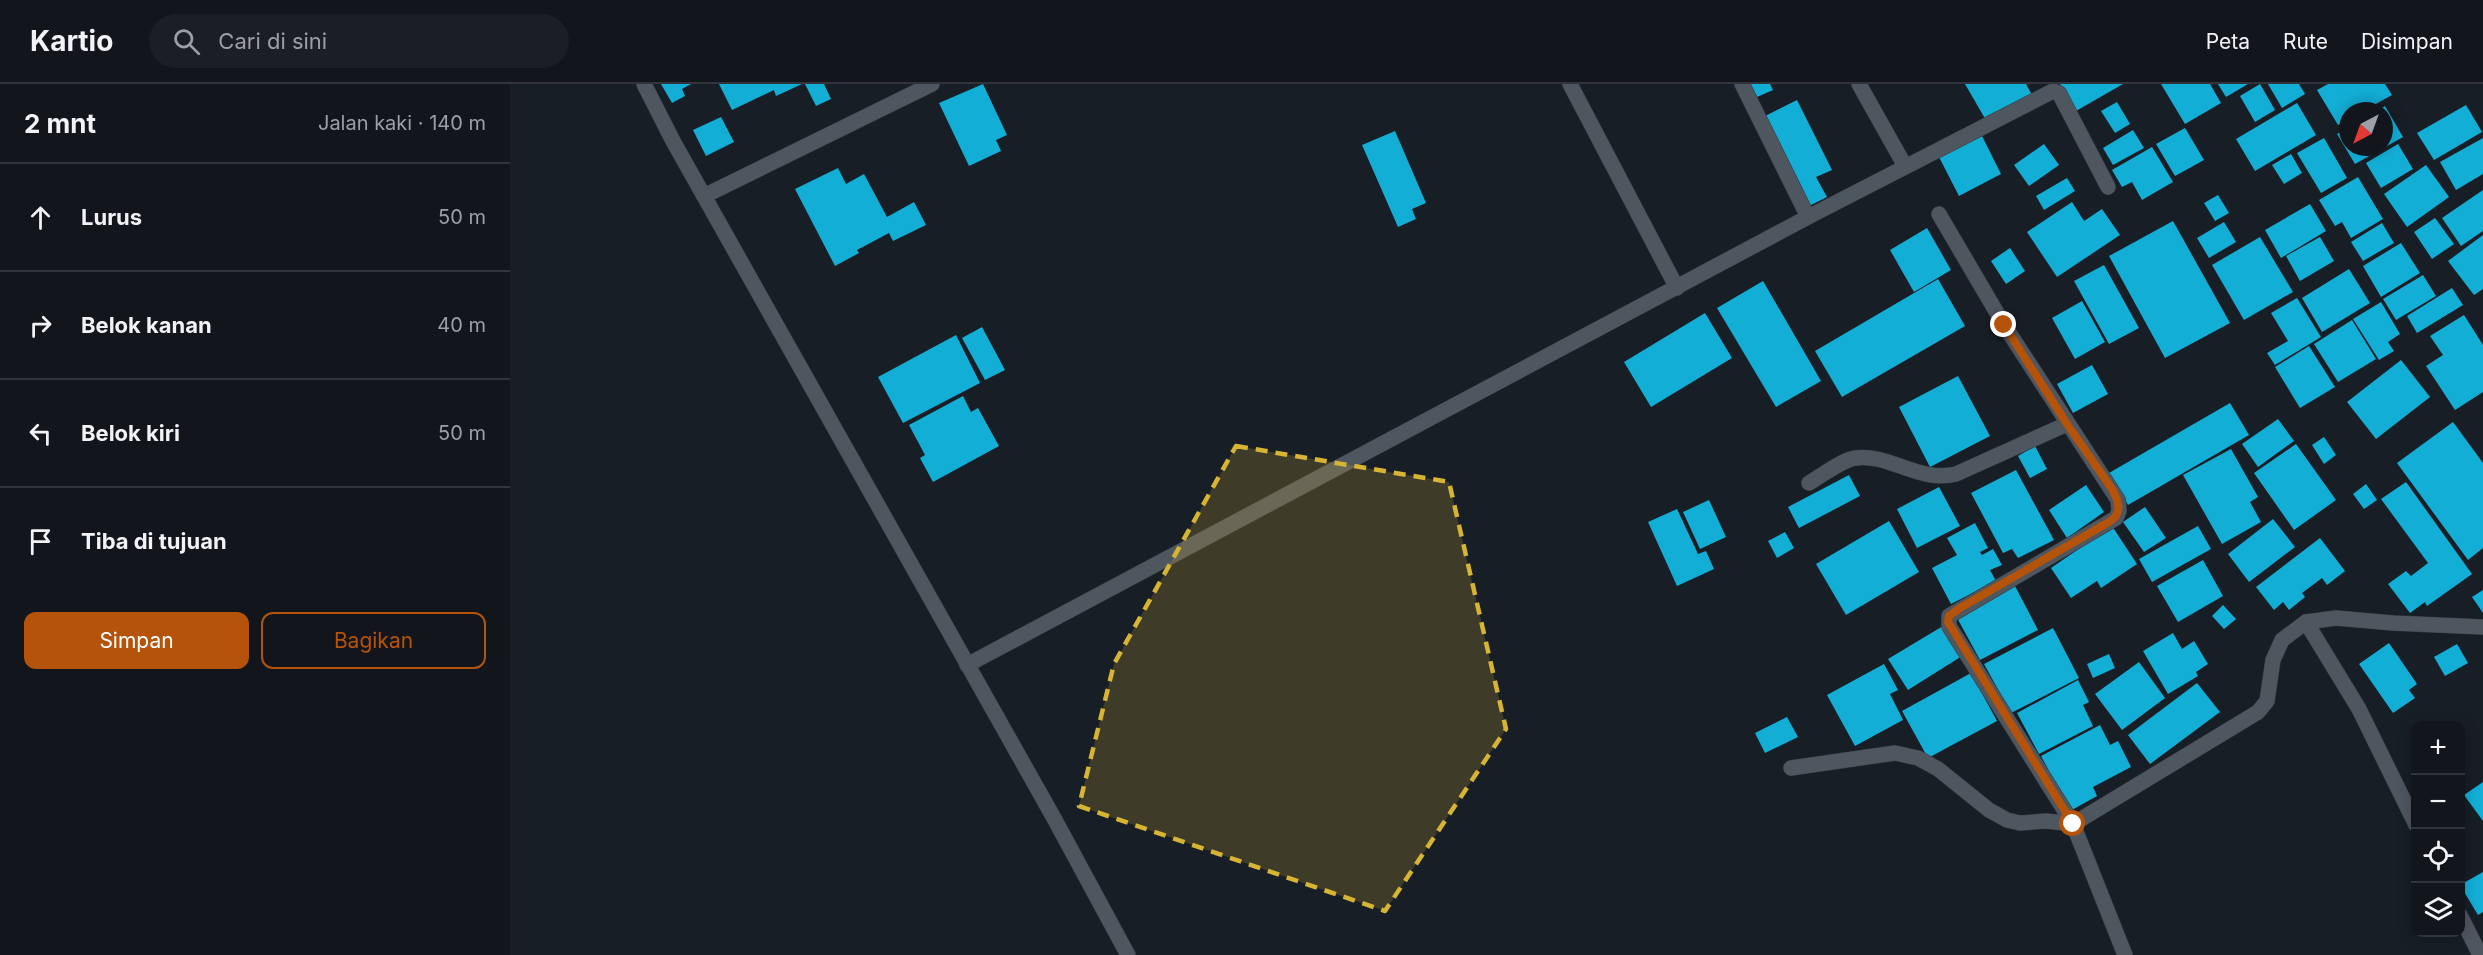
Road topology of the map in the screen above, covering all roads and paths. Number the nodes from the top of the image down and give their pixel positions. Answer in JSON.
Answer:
{"nodes":[{"id":1,"x":644,"y":84,"type":"edge"},
{"id":2,"x":932,"y":84,"type":"edge"},
{"id":3,"x":1570,"y":84,"type":"edge"},
{"id":4,"x":1742,"y":84,"type":"edge"},
{"id":5,"x":1859,"y":84,"type":"edge"},
{"id":6,"x":1905,"y":166,"type":"junction"},
{"id":7,"x":2108,"y":187,"type":"dead end"},
{"id":8,"x":704,"y":196,"type":"junction"},
{"id":9,"x":1939,"y":214,"type":"dead end"},
{"id":10,"x":1808,"y":217,"type":"junction"},
{"id":11,"x":1677,"y":288,"type":"junction"},
{"id":12,"x":2067,"y":424,"type":"junction"},
{"id":13,"x":1809,"y":483,"type":"dead end"},
{"id":14,"x":2306,"y":622,"type":"junction"},
{"id":15,"x":2483,"y":627,"type":"edge"},
{"id":16,"x":967,"y":665,"type":"junction"},
{"id":17,"x":1791,"y":768,"type":"dead end"},
{"id":18,"x":2411,"y":817,"type":"edge"},
{"id":19,"x":2073,"y":824,"type":"junction"},
{"id":20,"x":2465,"y":925,"type":"edge"},
{"id":21,"x":1128,"y":955,"type":"edge"},
{"id":22,"x":2124,"y":955,"type":"edge"},
{"id":23,"x":2480,"y":955,"type":"edge"}],
"edges":[{"from":1,"to":8,"type":"street"},
{"from":2,"to":8,"type":"street"},
{"from":3,"to":11,"type":"street"},
{"from":4,"to":10,"type":"street"},
{"from":5,"to":6,"type":"street"},
{"from":6,"to":7,"type":"street"},
{"from":6,"to":10,"type":"street"},
{"from":8,"to":16,"type":"street"},
{"from":9,"to":12,"type":"street"},
{"from":10,"to":11,"type":"street"},
{"from":11,"to":16,"type":"street"},
{"from":12,"to":13,"type":"street"},
{"from":12,"to":19,"type":"street"},
{"from":14,"to":15,"type":"street"},
{"from":14,"to":18,"type":"street"},
{"from":14,"to":19,"type":"street"},
{"from":16,"to":21,"type":"street"},
{"from":17,"to":19,"type":"street"},
{"from":19,"to":22,"type":"street"},
{"from":20,"to":23,"type":"street"}]}
